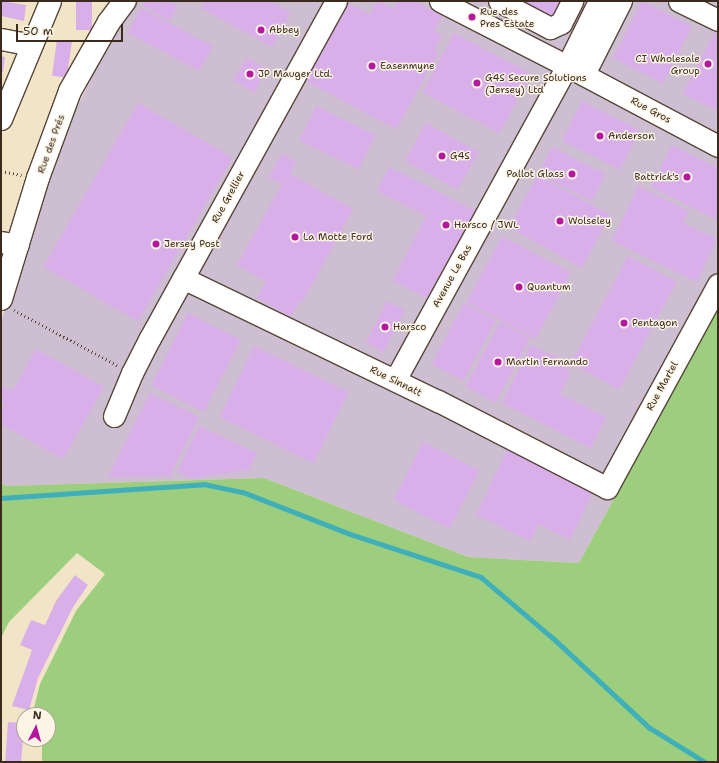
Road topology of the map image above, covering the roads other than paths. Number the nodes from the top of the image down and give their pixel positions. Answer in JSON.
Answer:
{"nodes":[{"id":1,"x":50,"y":1,"type":"edge"},
{"id":2,"x":125,"y":1,"type":"edge"},
{"id":3,"x":336,"y":1,"type":"edge"},
{"id":4,"x":499,"y":1,"type":"edge"},
{"id":5,"x":572,"y":1,"type":"edge"},
{"id":6,"x":598,"y":1,"type":"edge"},
{"id":7,"x":621,"y":1,"type":"edge"},
{"id":8,"x":679,"y":1,"type":"edge"},
{"id":9,"x":450,"y":3,"type":"edge"},
{"id":10,"x":718,"y":20,"type":"edge"},
{"id":11,"x":1,"y":39,"type":"edge"},
{"id":12,"x":31,"y":45,"type":"junction"},
{"id":13,"x":575,"y":70,"type":"junction"},
{"id":14,"x":1,"y":119,"type":"edge"},
{"id":15,"x":718,"y":146,"type":"edge"},
{"id":16,"x":9,"y":243,"type":"edge"},
{"id":17,"x":183,"y":278,"type":"junction"},
{"id":18,"x":718,"y":284,"type":"edge"},
{"id":19,"x":4,"y":291,"type":"edge"},
{"id":20,"x":395,"y":380,"type":"junction"},
{"id":21,"x":114,"y":416,"type":"dead end"},
{"id":22,"x":607,"y":488,"type":"joint"}],
"edges":[{"from":1,"to":12,"type":"street"},
{"from":2,"to":16,"type":"main road","name":"Rue des Prés"},
{"from":3,"to":17,"type":"street","name":"Rue Grellier"},
{"from":4,"to":5,"type":"street"},
{"from":6,"to":13,"type":"street","name":"Avenue Le Bas"},
{"from":7,"to":13,"type":"street","name":"Avenue Le Bas"},
{"from":8,"to":10,"type":"street"},
{"from":9,"to":13,"type":"street","name":"Rue Gros"},
{"from":11,"to":12,"type":"street"},
{"from":12,"to":14,"type":"street"},
{"from":13,"to":15,"type":"street","name":"Rue Gros"},
{"from":13,"to":20,"type":"street","name":"Avenue Le Bas"},
{"from":16,"to":19,"type":"main road","name":"Rue des Prés"},
{"from":17,"to":20,"type":"street","name":"Rue Sinnatt"},
{"from":17,"to":21,"type":"street","name":"Rue Grellier"},
{"from":18,"to":22,"type":"street","name":"Rue Martel"},
{"from":20,"to":22,"type":"street","name":"Rue Sinnatt"}]}
